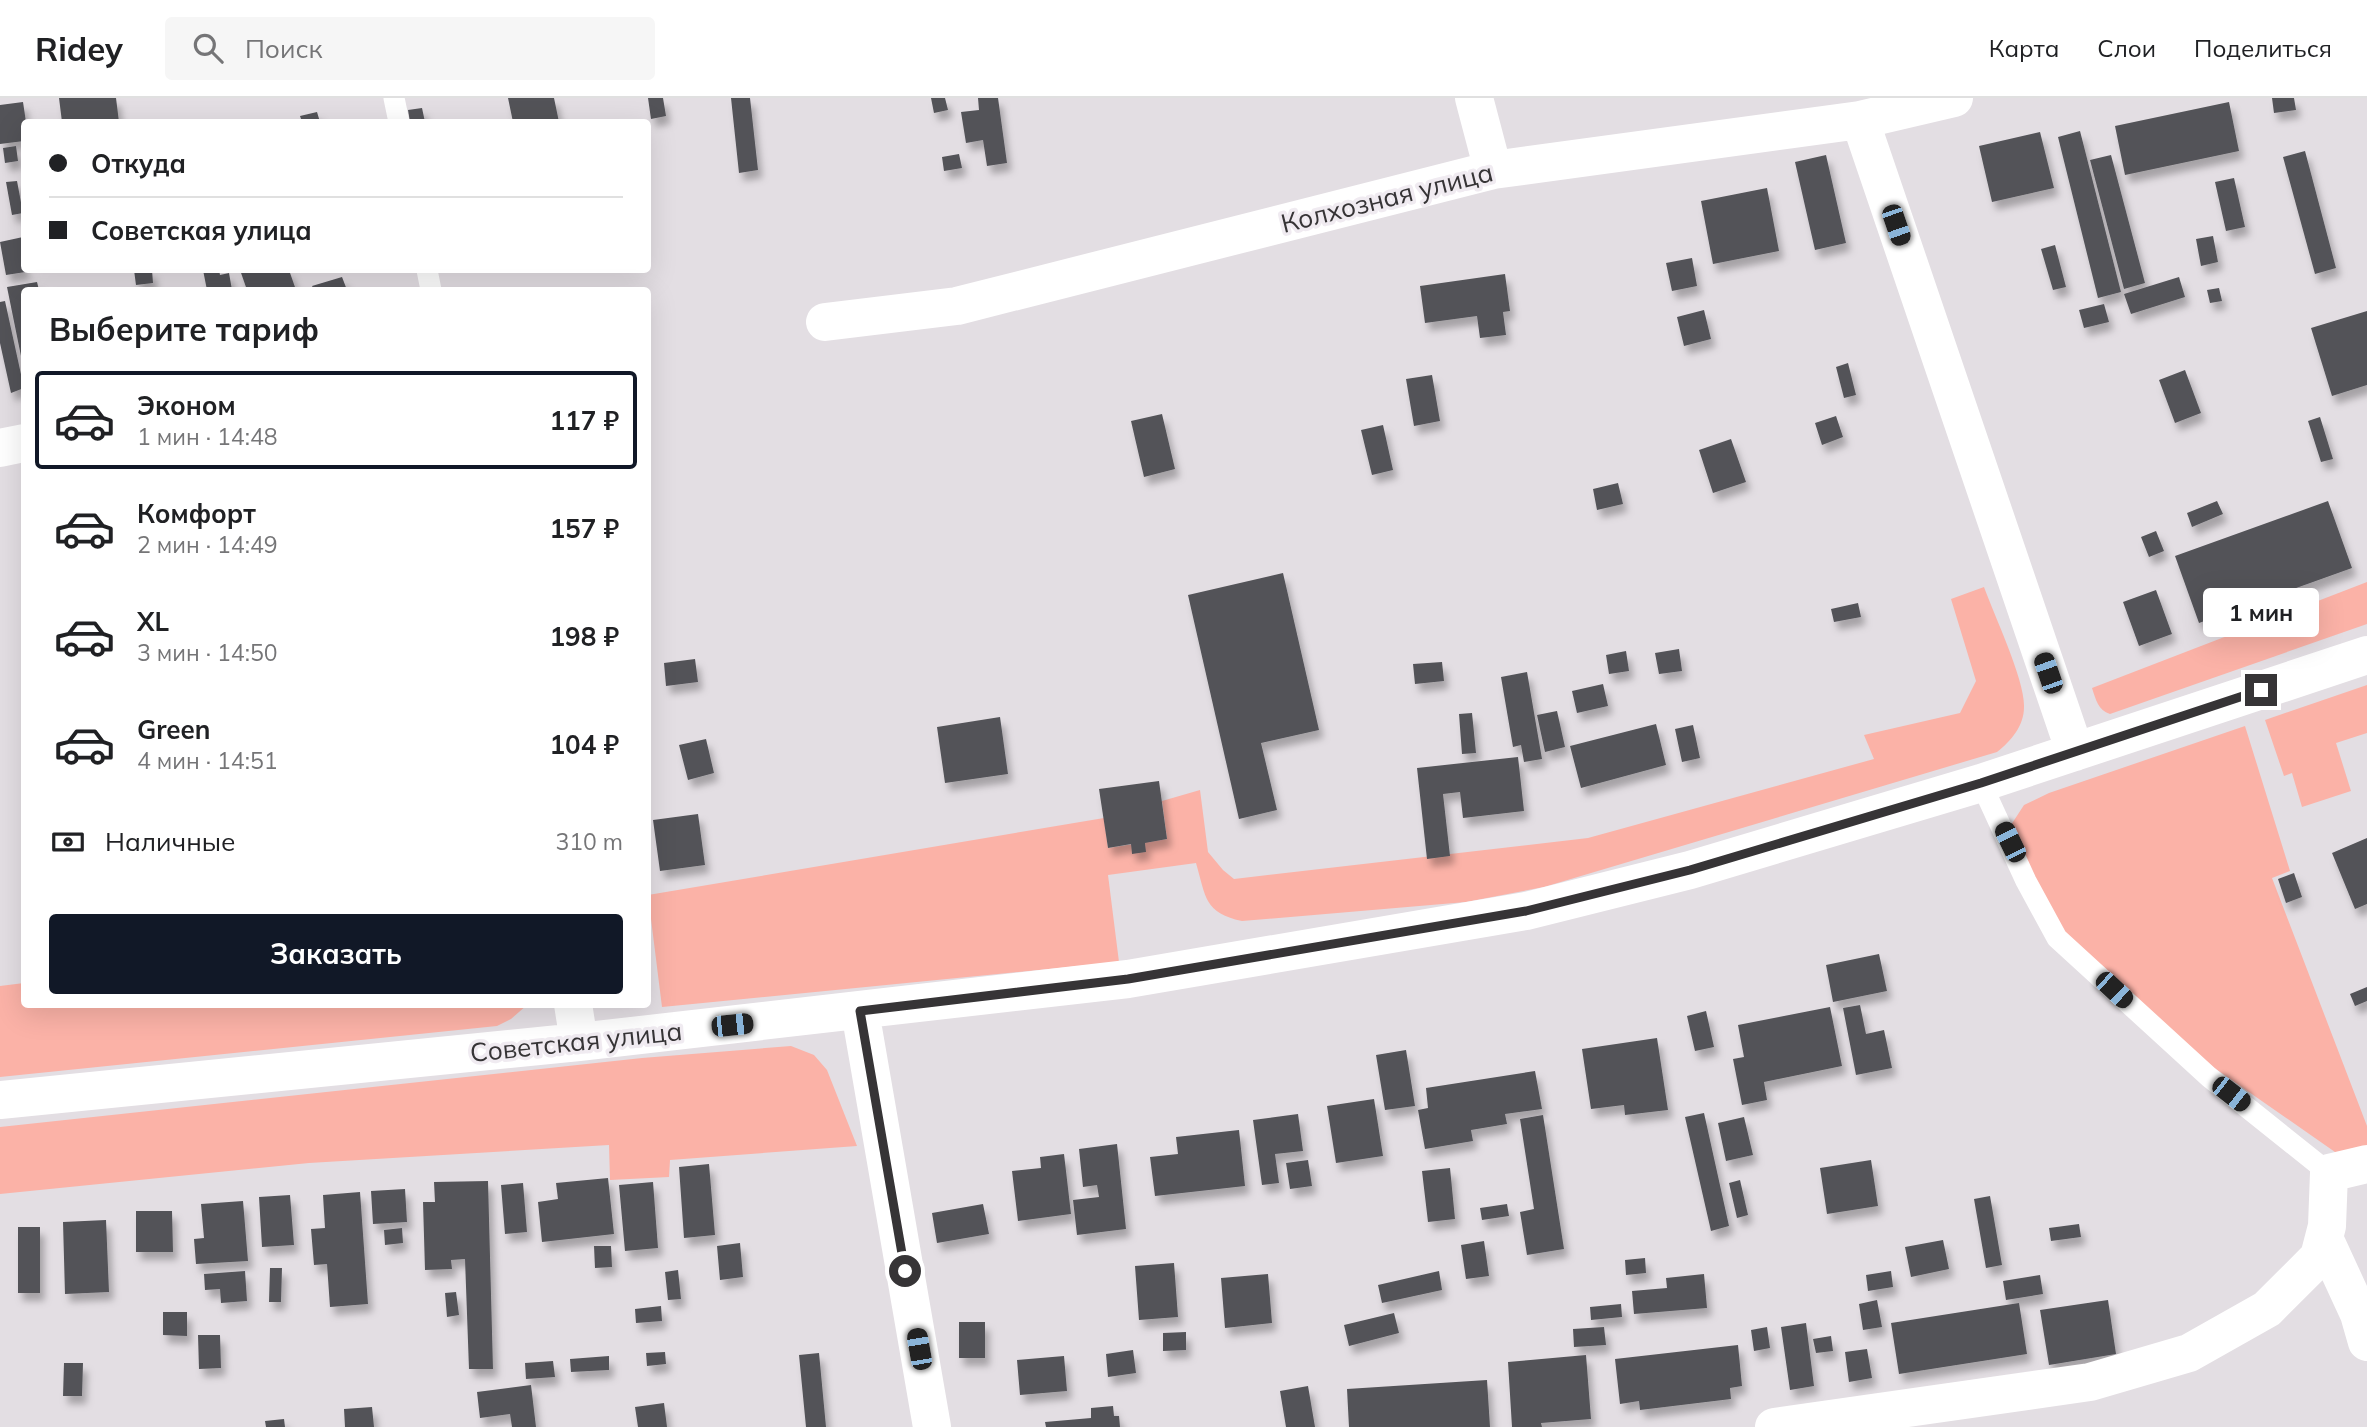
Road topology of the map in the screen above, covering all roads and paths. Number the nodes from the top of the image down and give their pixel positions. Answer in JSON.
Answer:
{"nodes":[{"id":1,"x":394,"y":98,"type":"edge"},
{"id":2,"x":1474,"y":98,"type":"edge"},
{"id":3,"x":1954,"y":98,"type":"edge"},
{"id":4,"x":398,"y":119,"type":"edge"},
{"id":5,"x":1860,"y":120,"type":"junction"},
{"id":6,"x":1493,"y":170,"type":"junction"},
{"id":7,"x":825,"y":322,"type":"dead end"},
{"id":8,"x":21,"y":444,"type":"edge"},
{"id":9,"x":0,"y":448,"type":"edge"},
{"id":10,"x":2367,"y":655,"type":"edge"},
{"id":11,"x":2075,"y":752,"type":"junction"},
{"id":12,"x":1981,"y":783,"type":"junction"},
{"id":13,"x":574,"y":1008,"type":"edge"},
{"id":14,"x":860,"y":1011,"type":"junction"},
{"id":15,"x":579,"y":1042,"type":"junction"},
{"id":16,"x":0,"y":1100,"type":"edge"},
{"id":17,"x":2367,"y":1164,"type":"edge"},
{"id":18,"x":2329,"y":1173,"type":"junction"},
{"id":19,"x":2324,"y":1238,"type":"junction"},
{"id":20,"x":2367,"y":1342,"type":"edge"},
{"id":21,"x":932,"y":1427,"type":"edge"},
{"id":22,"x":1774,"y":1427,"type":"edge"}],
"edges":[{"from":1,"to":4,"type":"lane"},
{"from":2,"to":6,"type":"street"},
{"from":3,"to":5,"type":"street","name":"Колхозная улица"},
{"from":5,"to":6,"type":"street","name":"Колхозная улица"},
{"from":5,"to":11,"type":"street"},
{"from":6,"to":7,"type":"street","name":"Колхозная улица"},
{"from":8,"to":9,"type":"street"},
{"from":10,"to":11,"type":"street","name":"Советская улица"},
{"from":11,"to":12,"type":"street","name":"Советская улица"},
{"from":12,"to":14,"type":"street","name":"Советская улица"},
{"from":12,"to":18,"type":"lane"},
{"from":13,"to":15,"type":"street"},
{"from":14,"to":15,"type":"street","name":"Советская улица"},
{"from":14,"to":21,"type":"street"},
{"from":15,"to":16,"type":"street","name":"Советская улица"},
{"from":17,"to":18,"type":"street"},
{"from":18,"to":19,"type":"street"},
{"from":19,"to":20,"type":"street"},
{"from":19,"to":22,"type":"street"}]}
